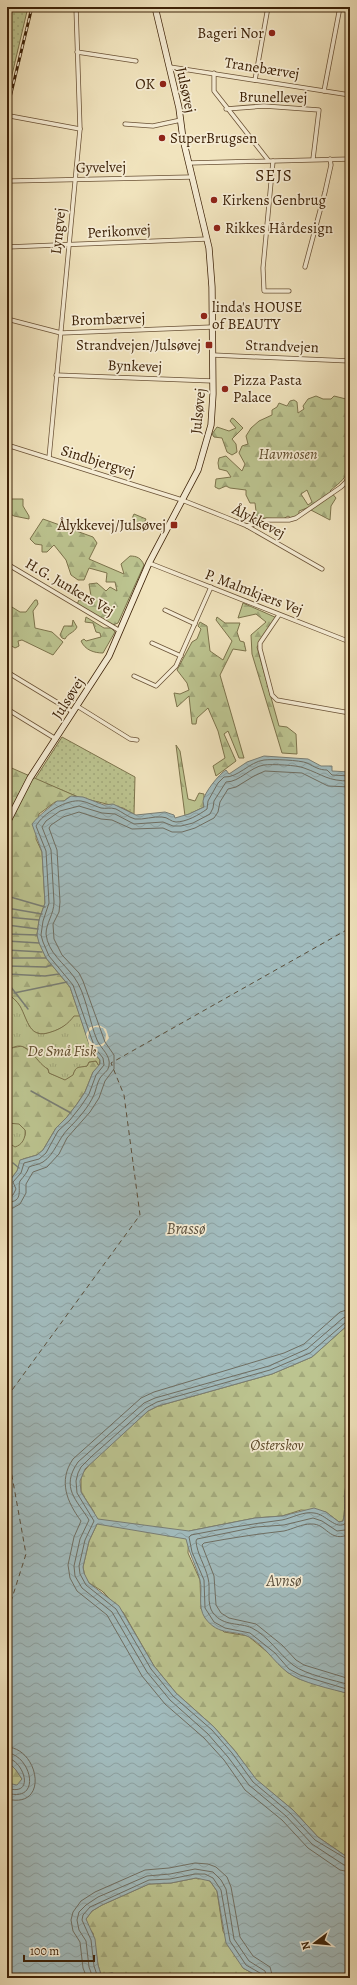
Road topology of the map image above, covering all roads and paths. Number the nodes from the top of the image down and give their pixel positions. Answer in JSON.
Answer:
{"nodes":[{"id":1,"x":76,"y":7,"type":"edge"},
{"id":2,"x":155,"y":7,"type":"edge"},
{"id":3,"x":268,"y":7,"type":"edge"},
{"id":4,"x":340,"y":7,"type":"edge"},
{"id":5,"x":77,"y":52,"type":"junction"},
{"id":6,"x":136,"y":61,"type":"dead end"},
{"id":7,"x":170,"y":67,"type":"junction"},
{"id":8,"x":214,"y":73,"type":"junction"},
{"id":9,"x":255,"y":80,"type":"junction"},
{"id":10,"x":324,"y":91,"type":"junction"},
{"id":11,"x":350,"y":95,"type":"edge"},
{"id":12,"x":226,"y":108,"type":"junction"},
{"id":13,"x":10,"y":116,"type":"dead end"},
{"id":14,"x":181,"y":120,"type":"junction"},
{"id":15,"x":125,"y":124,"type":"dead end"},
{"id":16,"x":80,"y":130,"type":"junction"},
{"id":17,"x":314,"y":159,"type":"junction"},
{"id":18,"x":330,"y":159,"type":"junction"},
{"id":19,"x":350,"y":159,"type":"edge"},
{"id":20,"x":268,"y":160,"type":"junction"},
{"id":21,"x":273,"y":161,"type":"junction"},
{"id":22,"x":189,"y":163,"type":"junction"},
{"id":23,"x":192,"y":177,"type":"junction"},
{"id":24,"x":75,"y":180,"type":"junction"},
{"id":25,"x":10,"y":181,"type":"dead end"},
{"id":26,"x":207,"y":239,"type":"junction"},
{"id":27,"x":68,"y":246,"type":"junction"},
{"id":28,"x":7,"y":247,"type":"edge"},
{"id":29,"x":305,"y":267,"type":"dead end"},
{"id":30,"x":289,"y":291,"type":"dead end"},
{"id":31,"x":7,"y":319,"type":"edge"},
{"id":32,"x":212,"y":327,"type":"junction"},
{"id":33,"x":61,"y":333,"type":"junction"},
{"id":34,"x":213,"y":355,"type":"junction"},
{"id":35,"x":350,"y":361,"type":"edge"},
{"id":36,"x":56,"y":375,"type":"junction"},
{"id":37,"x":213,"y":381,"type":"junction"},
{"id":38,"x":7,"y":445,"type":"edge"},
{"id":39,"x":49,"y":458,"type":"junction"},
{"id":40,"x":350,"y":474,"type":"edge"},
{"id":41,"x":182,"y":500,"type":"junction"},
{"id":42,"x":247,"y":526,"type":"junction"},
{"id":43,"x":149,"y":563,"type":"junction"},
{"id":44,"x":7,"y":564,"type":"edge"},
{"id":45,"x":322,"y":569,"type":"dead end"},
{"id":46,"x":211,"y":587,"type":"junction"},
{"id":47,"x":165,"y":610,"type":"dead end"},
{"id":48,"x":279,"y":615,"type":"junction"},
{"id":49,"x":195,"y":624,"type":"junction"},
{"id":50,"x":120,"y":631,"type":"junction"},
{"id":51,"x":350,"y":642,"type":"edge"},
{"id":52,"x":152,"y":643,"type":"dead end"},
{"id":53,"x":180,"y":656,"type":"junction"},
{"id":54,"x":7,"y":672,"type":"edge"},
{"id":55,"x":134,"y":676,"type":"dead end"},
{"id":56,"x":77,"y":706,"type":"junction"},
{"id":57,"x":7,"y":709,"type":"edge"},
{"id":58,"x":73,"y":712,"type":"junction"},
{"id":59,"x":350,"y":713,"type":"edge"},
{"id":60,"x":56,"y":739,"type":"junction"},
{"id":61,"x":137,"y":740,"type":"dead end"},
{"id":62,"x":7,"y":823,"type":"edge"}],
"edges":[{"from":1,"to":5,"type":"street","name":"Lyngvej"},
{"from":2,"to":7,"type":"street","name":"Julsøvej"},
{"from":3,"to":9,"type":"street"},
{"from":4,"to":10,"type":"street"},
{"from":5,"to":6,"type":"street"},
{"from":5,"to":16,"type":"street","name":"Lyngvej"},
{"from":7,"to":8,"type":"street","name":"Tranebærvej"},
{"from":7,"to":14,"type":"street","name":"Julsøvej"},
{"from":8,"to":9,"type":"street","name":"Tranebærvej"},
{"from":8,"to":12,"type":"street"},
{"from":9,"to":10,"type":"street","name":"Tranebærvej"},
{"from":10,"to":11,"type":"street","name":"Tranebærvej"},
{"from":12,"to":17,"type":"street","name":"Brunellevej"},
{"from":12,"to":20,"type":"street"},
{"from":13,"to":16,"type":"street"},
{"from":14,"to":15,"type":"street"},
{"from":14,"to":22,"type":"street","name":"Julsøvej"},
{"from":16,"to":24,"type":"street","name":"Lyngvej"},
{"from":17,"to":18,"type":"street"},
{"from":17,"to":21,"type":"street"},
{"from":18,"to":19,"type":"street"},
{"from":18,"to":29,"type":"street"},
{"from":20,"to":21,"type":"street"},
{"from":20,"to":22,"type":"street"},
{"from":21,"to":30,"type":"street"},
{"from":22,"to":23,"type":"street","name":"Julsøvej"},
{"from":23,"to":24,"type":"street","name":"Gyvelvej"},
{"from":23,"to":26,"type":"street","name":"Julsøvej"},
{"from":24,"to":25,"type":"street","name":"Gyvelvej"},
{"from":24,"to":27,"type":"street","name":"Lyngvej"},
{"from":26,"to":27,"type":"street","name":"Perikonvej"},
{"from":26,"to":32,"type":"street","name":"Julsøvej"},
{"from":27,"to":28,"type":"street","name":"Perikonvej"},
{"from":27,"to":33,"type":"street","name":"Lyngvej"},
{"from":31,"to":33,"type":"street","name":"Brombærvej"},
{"from":32,"to":33,"type":"street","name":"Brombærvej"},
{"from":32,"to":34,"type":"street","name":"Julsøvej"},
{"from":33,"to":36,"type":"street","name":"Lyngvej"},
{"from":34,"to":35,"type":"street","name":"Strandvejen"},
{"from":34,"to":37,"type":"street","name":"Julsøvej"},
{"from":36,"to":37,"type":"street","name":"Bynkevej"},
{"from":36,"to":39,"type":"street","name":"Lyngvej"},
{"from":37,"to":41,"type":"street","name":"Julsøvej"},
{"from":38,"to":39,"type":"street","name":"Sindbjergvej"},
{"from":39,"to":41,"type":"street","name":"Sindbjergvej"},
{"from":40,"to":42,"type":"street"},
{"from":41,"to":42,"type":"street","name":"Ålykkevej"},
{"from":41,"to":43,"type":"street","name":"Julsøvej"},
{"from":42,"to":45,"type":"street","name":"Ålykkevej"},
{"from":43,"to":46,"type":"street","name":"P. Malmkjærs Vej"},
{"from":43,"to":50,"type":"street","name":"Julsøvej"},
{"from":44,"to":50,"type":"street","name":"H.G. Junkers Vej"},
{"from":46,"to":48,"type":"street","name":"P. Malmkjærs Vej"},
{"from":46,"to":49,"type":"street"},
{"from":47,"to":49,"type":"street"},
{"from":48,"to":51,"type":"street","name":"P. Malmkjærs Vej"},
{"from":48,"to":59,"type":"street"},
{"from":49,"to":53,"type":"street"},
{"from":50,"to":56,"type":"street","name":"Julsøvej"},
{"from":52,"to":53,"type":"street"},
{"from":53,"to":55,"type":"street"},
{"from":54,"to":58,"type":"street"},
{"from":56,"to":58,"type":"street","name":"Julsøvej"},
{"from":56,"to":61,"type":"street"},
{"from":57,"to":60,"type":"street"},
{"from":58,"to":60,"type":"street","name":"Julsøvej"},
{"from":60,"to":62,"type":"street","name":"Julsøvej"}]}
